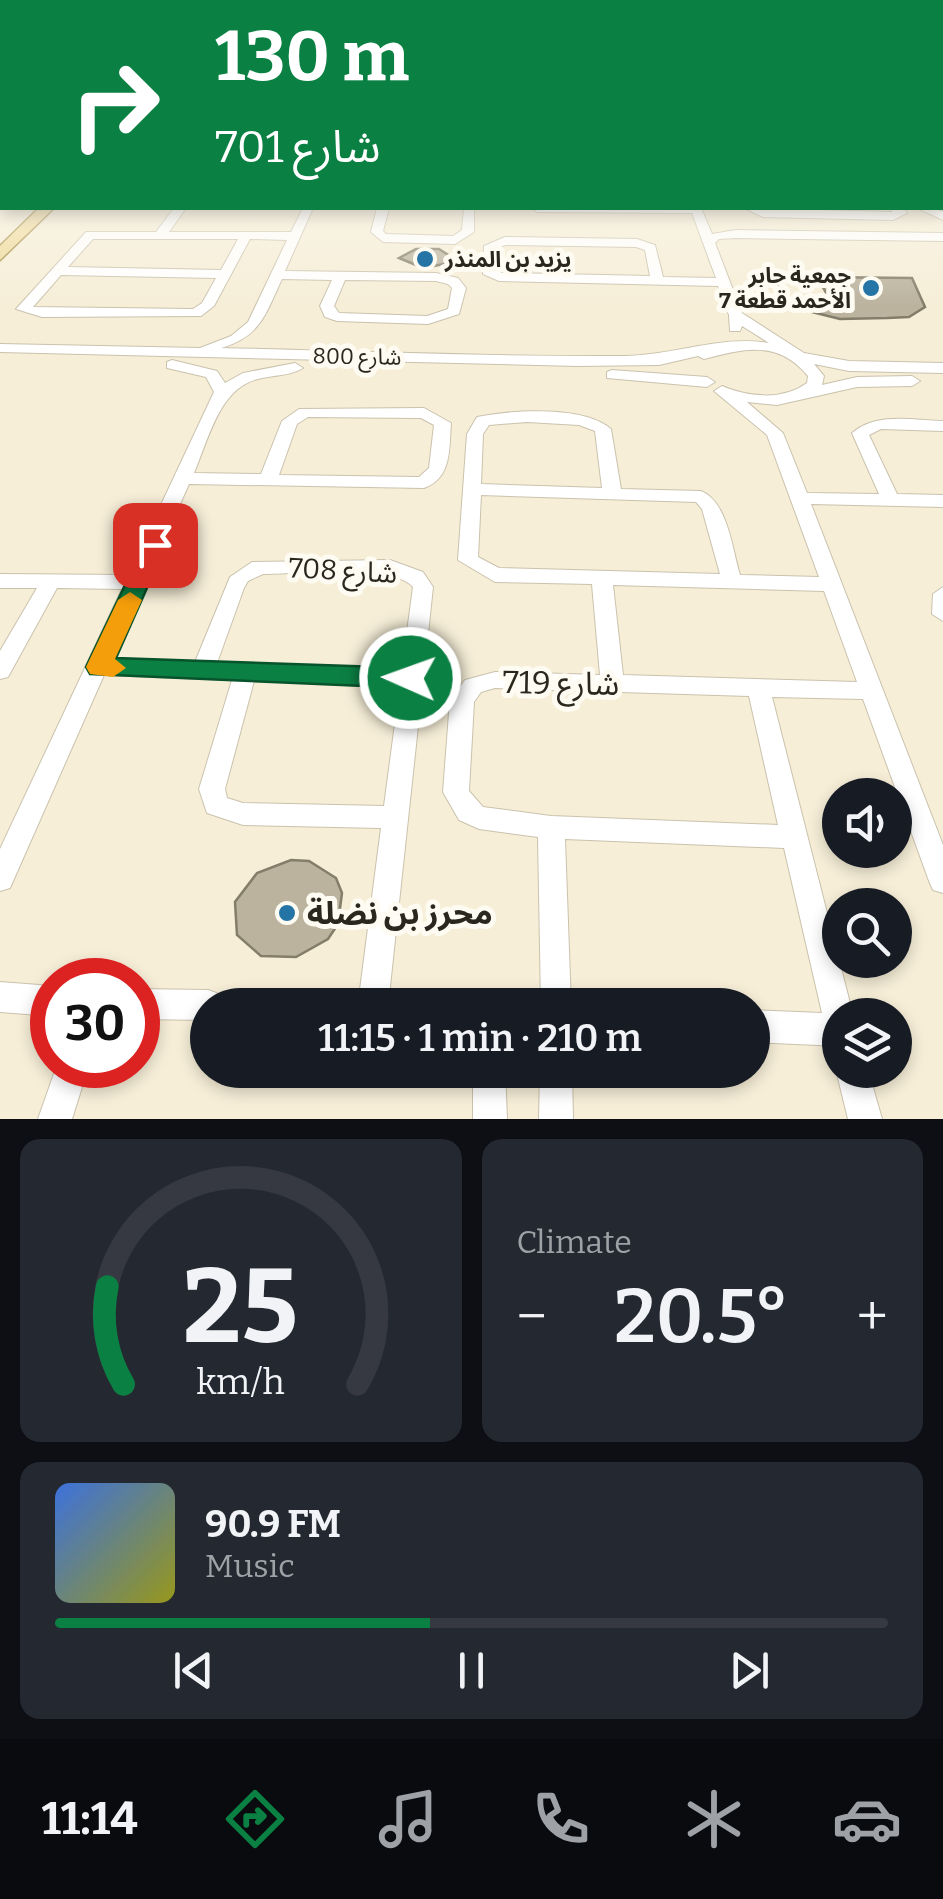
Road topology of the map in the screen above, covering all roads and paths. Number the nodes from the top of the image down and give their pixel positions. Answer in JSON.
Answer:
{"nodes":[{"id":1,"x":25,"y":210,"type":"edge"},
{"id":2,"x":45,"y":210,"type":"edge"},
{"id":3,"x":179,"y":210,"type":"edge"},
{"id":4,"x":307,"y":210,"type":"edge"},
{"id":5,"x":382,"y":210,"type":"edge"},
{"id":6,"x":470,"y":210,"type":"edge"},
{"id":7,"x":536,"y":210,"type":"edge"},
{"id":8,"x":696,"y":210,"type":"edge"},
{"id":9,"x":754,"y":210,"type":"edge"},
{"id":10,"x":899,"y":210,"type":"edge"},
{"id":11,"x":0,"y":232,"type":"edge"},
{"id":12,"x":160,"y":235,"type":"junction"},
{"id":13,"x":246,"y":236,"type":"junction"},
{"id":14,"x":295,"y":236,"type":"junction"},
{"id":15,"x":943,"y":237,"type":"edge"},
{"id":16,"x":535,"y":240,"type":"junction"},
{"id":17,"x":708,"y":242,"type":"junction"},
{"id":18,"x":0,"y":255,"type":"edge"},
{"id":19,"x":56,"y":271,"type":"junction"},
{"id":20,"x":224,"y":274,"type":"junction"},
{"id":21,"x":278,"y":275,"type":"junction"},
{"id":22,"x":340,"y":276,"type":"junction"},
{"id":23,"x":657,"y":280,"type":"junction"},
{"id":24,"x":724,"y":282,"type":"junction"},
{"id":25,"x":736,"y":315,"type":"junction"},
{"id":26,"x":254,"y":324,"type":"junction"},
{"id":27,"x":716,"y":347,"type":"junction"},
{"id":28,"x":0,"y":348,"type":"edge"},
{"id":29,"x":795,"y":354,"type":"junction"},
{"id":30,"x":312,"y":356,"type":"junction"},
{"id":31,"x":174,"y":359,"type":"junction"},
{"id":32,"x":0,"y":364,"type":"edge"},
{"id":33,"x":295,"y":368,"type":"junction"},
{"id":34,"x":943,"y":368,"type":"edge"},
{"id":35,"x":943,"y":381,"type":"edge"},
{"id":36,"x":715,"y":386,"type":"junction"},
{"id":37,"x":222,"y":392,"type":"junction"},
{"id":38,"x":801,"y":395,"type":"junction"},
{"id":39,"x":943,"y":426,"type":"edge"},
{"id":40,"x":775,"y":433,"type":"junction"},
{"id":41,"x":184,"y":478,"type":"junction"},
{"id":42,"x":269,"y":478,"type":"junction"},
{"id":43,"x":473,"y":489,"type":"junction"},
{"id":44,"x":612,"y":491,"type":"junction"},
{"id":45,"x":802,"y":498,"type":"junction"},
{"id":46,"x":890,"y":499,"type":"junction"},
{"id":47,"x":943,"y":500,"type":"edge"},
{"id":48,"x":602,"y":578,"type":"junction"},
{"id":49,"x":0,"y":581,"type":"edge"},
{"id":50,"x":50,"y":582,"type":"junction"},
{"id":51,"x":138,"y":582,"type":"junction"},
{"id":52,"x":732,"y":582,"type":"junction"},
{"id":53,"x":832,"y":584,"type":"junction"},
{"id":54,"x":943,"y":594,"type":"edge"},
{"id":55,"x":943,"y":614,"type":"edge"},
{"id":56,"x":99,"y":667,"type":"junction"},
{"id":57,"x":0,"y":670,"type":"edge"},
{"id":58,"x":202,"y":672,"type":"junction"},
{"id":59,"x":245,"y":673,"type":"junction"},
{"id":60,"x":410,"y":678,"type":"junction"},
{"id":61,"x":612,"y":683,"type":"junction"},
{"id":62,"x":759,"y":690,"type":"junction"},
{"id":63,"x":873,"y":691,"type":"junction"},
{"id":64,"x":392,"y":817,"type":"junction"},
{"id":65,"x":551,"y":827,"type":"junction"},
{"id":66,"x":794,"y":836,"type":"junction"},
{"id":67,"x":8,"y":842,"type":"edge"},
{"id":68,"x":0,"y":880,"type":"edge"},
{"id":69,"x":943,"y":881,"type":"edge"},
{"id":70,"x":375,"y":988,"type":"edge"},
{"id":71,"x":556,"y":988,"type":"edge"},
{"id":72,"x":0,"y":997,"type":"edge"},
{"id":73,"x":833,"y":998,"type":"edge"},
{"id":74,"x":30,"y":999,"type":"edge"},
{"id":75,"x":160,"y":1004,"type":"edge"},
{"id":76,"x":190,"y":1005,"type":"edge"},
{"id":77,"x":770,"y":1026,"type":"edge"},
{"id":78,"x":822,"y":1027,"type":"edge"},
{"id":79,"x":65,"y":1088,"type":"edge"},
{"id":80,"x":489,"y":1088,"type":"edge"},
{"id":81,"x":556,"y":1088,"type":"edge"},
{"id":82,"x":857,"y":1088,"type":"edge"},
{"id":83,"x":55,"y":1119,"type":"edge"},
{"id":84,"x":490,"y":1119,"type":"edge"},
{"id":85,"x":556,"y":1119,"type":"edge"},
{"id":86,"x":865,"y":1119,"type":"edge"}],
"edges":[{"from":1,"to":11,"type":"main road"},
{"from":2,"to":18,"type":"main road"},
{"from":3,"to":12,"type":"street"},
{"from":4,"to":14,"type":"street"},
{"from":5,"to":6,"type":"street"},
{"from":7,"to":16,"type":"street"},
{"from":8,"to":17,"type":"street"},
{"from":9,"to":10,"type":"street"},
{"from":12,"to":13,"type":"street"},
{"from":12,"to":19,"type":"street"},
{"from":13,"to":14,"type":"street"},
{"from":13,"to":20,"type":"street"},
{"from":14,"to":21,"type":"street"},
{"from":15,"to":17,"type":"street"},
{"from":16,"to":23,"type":"street"},
{"from":16,"to":23,"type":"street"},
{"from":17,"to":24,"type":"street"},
{"from":19,"to":20,"type":"street"},
{"from":19,"to":20,"type":"street"},
{"from":21,"to":22,"type":"street"},
{"from":21,"to":26,"type":"street"},
{"from":22,"to":22,"type":"street"},
{"from":23,"to":24,"type":"street"},
{"from":24,"to":25,"type":"street"},
{"from":25,"to":27,"type":"street"},
{"from":25,"to":29,"type":"street"},
{"from":26,"to":30,"type":"street"},
{"from":26,"to":31,"type":"street"},
{"from":27,"to":29,"type":"street","name":"شارع 800"},
{"from":27,"to":30,"type":"street","name":"شارع 800"},
{"from":27,"to":36,"type":"street"},
{"from":28,"to":31,"type":"street","name":"شارع 800"},
{"from":29,"to":34,"type":"street"},
{"from":29,"to":38,"type":"street"},
{"from":30,"to":31,"type":"street","name":"شارع 800"},
{"from":31,"to":32,"type":"street","name":"شارع 800"},
{"from":31,"to":33,"type":"street","name":"شارع 800"},
{"from":31,"to":37,"type":"street"},
{"from":33,"to":36,"type":"street","name":"شارع 800"},
{"from":33,"to":37,"type":"street"},
{"from":35,"to":38,"type":"street"},
{"from":36,"to":38,"type":"street","name":"شارع 800"},
{"from":36,"to":40,"type":"street"},
{"from":37,"to":41,"type":"street"},
{"from":38,"to":40,"type":"street"},
{"from":39,"to":46,"type":"street"},
{"from":40,"to":45,"type":"street"},
{"from":41,"to":42,"type":"street"},
{"from":41,"to":51,"type":"street"},
{"from":42,"to":42,"type":"street"},
{"from":43,"to":44,"type":"street"},
{"from":43,"to":44,"type":"street"},
{"from":43,"to":48,"type":"street"},
{"from":44,"to":52,"type":"street"},
{"from":45,"to":46,"type":"street"},
{"from":45,"to":53,"type":"street"},
{"from":46,"to":47,"type":"street"},
{"from":48,"to":52,"type":"street"},
{"from":48,"to":61,"type":"street"},
{"from":49,"to":50,"type":"street"},
{"from":50,"to":51,"type":"street"},
{"from":50,"to":57,"type":"street"},
{"from":51,"to":56,"type":"street"},
{"from":52,"to":53,"type":"street"},
{"from":53,"to":63,"type":"street"},
{"from":54,"to":55,"type":"street"},
{"from":56,"to":58,"type":"street"},
{"from":56,"to":67,"type":"street"},
{"from":58,"to":59,"type":"street"},
{"from":58,"to":60,"type":"street","name":"شارع 708"},
{"from":59,"to":60,"type":"street"},
{"from":59,"to":64,"type":"street"},
{"from":60,"to":64,"type":"street","name":"شارع 708"},
{"from":61,"to":62,"type":"street","name":"شارع 719"},
{"from":61,"to":65,"type":"street","name":"شارع 719"},
{"from":62,"to":63,"type":"street","name":"شارع 719"},
{"from":62,"to":66,"type":"street"},
{"from":63,"to":69,"type":"street"},
{"from":64,"to":70,"type":"street","name":"شارع 708"},
{"from":65,"to":66,"type":"street","name":"شارع 719"},
{"from":65,"to":71,"type":"street"},
{"from":66,"to":73,"type":"street"},
{"from":67,"to":68,"type":"street"},
{"from":72,"to":74,"type":"street"},
{"from":75,"to":76,"type":"street"},
{"from":77,"to":78,"type":"street"},
{"from":79,"to":83,"type":"street"},
{"from":80,"to":84,"type":"street"},
{"from":81,"to":85,"type":"street"},
{"from":82,"to":86,"type":"street"}]}
